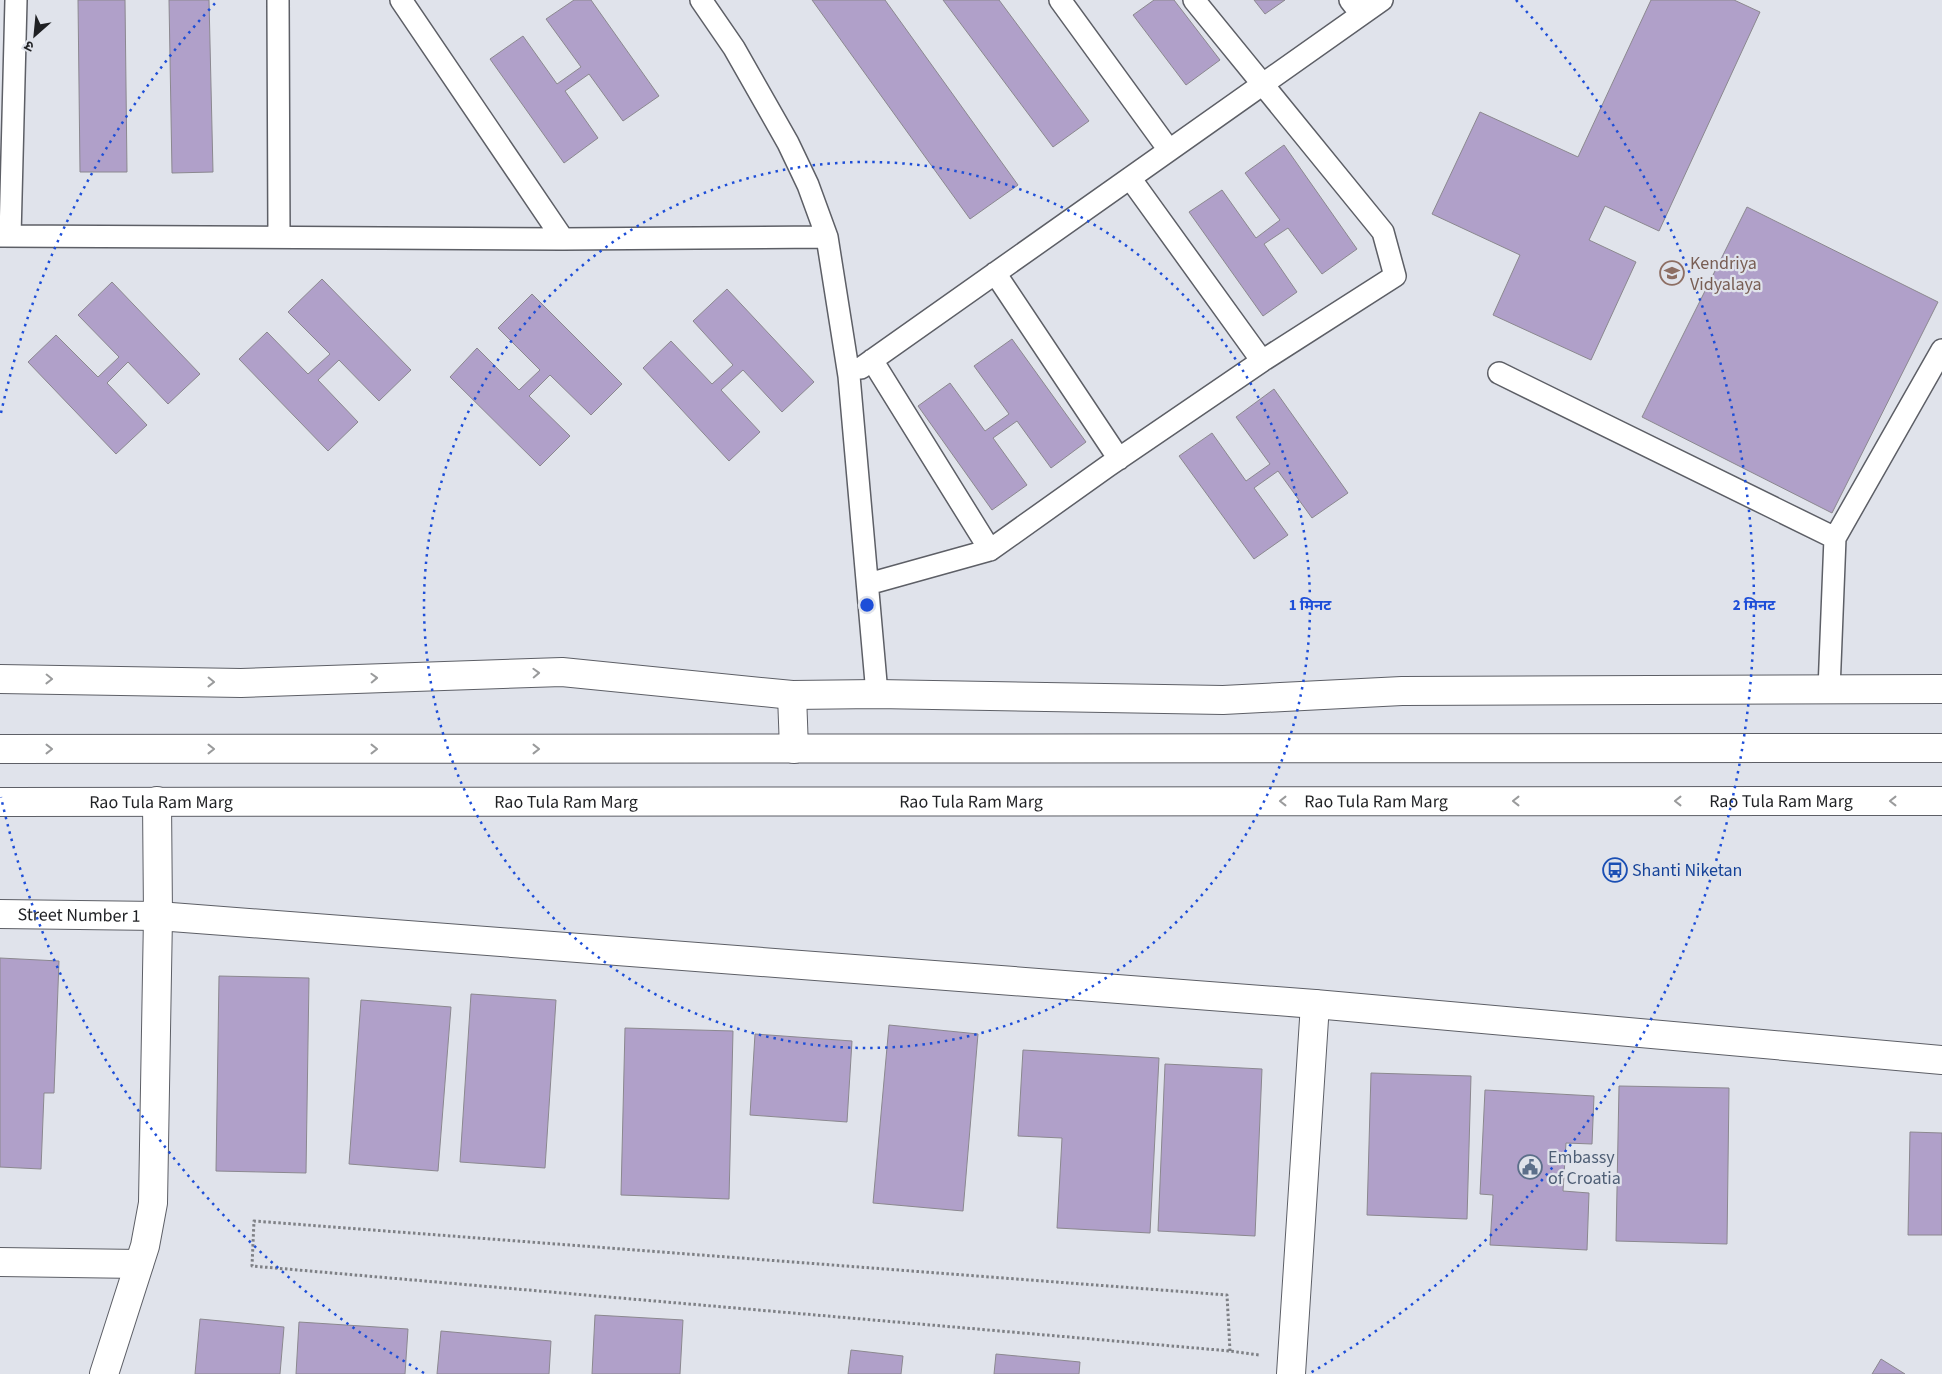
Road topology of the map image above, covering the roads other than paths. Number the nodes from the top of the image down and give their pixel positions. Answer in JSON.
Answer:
{"nodes":[{"id":1,"x":16,"y":0,"type":"edge"},
{"id":2,"x":278,"y":0,"type":"edge"},
{"id":3,"x":401,"y":0,"type":"edge"},
{"id":4,"x":701,"y":0,"type":"edge"},
{"id":5,"x":1194,"y":0,"type":"edge"},
{"id":6,"x":1382,"y":0,"type":"edge"},
{"id":7,"x":1071,"y":4,"type":"edge"},
{"id":8,"x":1356,"y":7,"type":"edge"},
{"id":9,"x":1262,"y":84,"type":"junction"},
{"id":10,"x":1169,"y":150,"type":"junction"},
{"id":11,"x":1130,"y":178,"type":"junction"},
{"id":12,"x":5,"y":236,"type":"edge"},
{"id":13,"x":279,"y":237,"type":"junction"},
{"id":14,"x":827,"y":238,"type":"junction"},
{"id":15,"x":563,"y":239,"type":"junction"},
{"id":16,"x":995,"y":273,"type":"junction"},
{"id":17,"x":1942,"y":350,"type":"edge"},
{"id":18,"x":872,"y":360,"type":"junction"},
{"id":19,"x":1262,"y":361,"type":"junction"},
{"id":20,"x":1499,"y":373,"type":"dead end"},
{"id":21,"x":849,"y":376,"type":"junction"},
{"id":22,"x":1119,"y":459,"type":"junction"},
{"id":23,"x":1835,"y":538,"type":"junction"},
{"id":24,"x":990,"y":550,"type":"junction"},
{"id":25,"x":868,"y":584,"type":"junction"},
{"id":26,"x":0,"y":679,"type":"edge"},
{"id":27,"x":1942,"y":688,"type":"edge"},
{"id":28,"x":1829,"y":690,"type":"junction"},
{"id":29,"x":877,"y":694,"type":"junction"},
{"id":30,"x":792,"y":695,"type":"junction"},
{"id":31,"x":794,"y":748,"type":"junction"},
{"id":32,"x":1942,"y":748,"type":"edge"},
{"id":33,"x":0,"y":749,"type":"edge"},
{"id":34,"x":157,"y":801,"type":"junction"},
{"id":35,"x":1942,"y":801,"type":"edge"},
{"id":36,"x":0,"y":802,"type":"edge"},
{"id":37,"x":0,"y":914,"type":"edge"},
{"id":38,"x":158,"y":916,"type":"junction"},
{"id":39,"x":1314,"y":1004,"type":"junction"},
{"id":40,"x":1942,"y":1060,"type":"edge"},
{"id":41,"x":0,"y":1262,"type":"edge"},
{"id":42,"x":139,"y":1264,"type":"junction"},
{"id":43,"x":1291,"y":1367,"type":"edge"},
{"id":44,"x":104,"y":1374,"type":"edge"}],
"edges":[{"from":1,"to":12,"type":"lane"},
{"from":2,"to":13,"type":"lane"},
{"from":3,"to":15,"type":"lane"},
{"from":4,"to":14,"type":"lane"},
{"from":5,"to":9,"type":"lane"},
{"from":6,"to":8,"type":"lane"},
{"from":7,"to":10,"type":"lane"},
{"from":8,"to":9,"type":"lane"},
{"from":9,"to":10,"type":"lane"},
{"from":9,"to":19,"type":"lane"},
{"from":10,"to":11,"type":"lane"},
{"from":11,"to":16,"type":"lane"},
{"from":11,"to":19,"type":"lane"},
{"from":12,"to":13,"type":"lane"},
{"from":13,"to":15,"type":"lane"},
{"from":14,"to":15,"type":"lane"},
{"from":14,"to":21,"type":"lane"},
{"from":16,"to":18,"type":"lane"},
{"from":16,"to":22,"type":"lane"},
{"from":17,"to":23,"type":"lane"},
{"from":18,"to":21,"type":"lane"},
{"from":18,"to":24,"type":"lane"},
{"from":19,"to":22,"type":"lane"},
{"from":20,"to":23,"type":"lane"},
{"from":21,"to":25,"type":"lane"},
{"from":22,"to":24,"type":"lane"},
{"from":23,"to":28,"type":"lane"},
{"from":24,"to":25,"type":"lane"},
{"from":25,"to":29,"type":"lane"},
{"from":26,"to":30,"type":"street","one_way":true},
{"from":27,"to":28,"type":"street"},
{"from":28,"to":29,"type":"street"},
{"from":29,"to":30,"type":"street"},
{"from":30,"to":31,"type":"street"},
{"from":31,"to":32,"type":"street"},
{"from":33,"to":31,"type":"street","one_way":true},
{"from":35,"to":34,"type":"street","name":"Rao Tula Ram Marg","one_way":true},
{"from":34,"to":36,"type":"street","name":"Rao Tula Ram Marg"},
{"from":34,"to":38,"type":"street"},
{"from":37,"to":38,"type":"street","name":"Street Number 1"},
{"from":38,"to":39,"type":"street","name":"Street Number 1"},
{"from":38,"to":42,"type":"street"},
{"from":39,"to":40,"type":"street","name":"Street Number 1"},
{"from":39,"to":43,"type":"street"},
{"from":41,"to":42,"type":"street"},
{"from":42,"to":44,"type":"street"}]}
